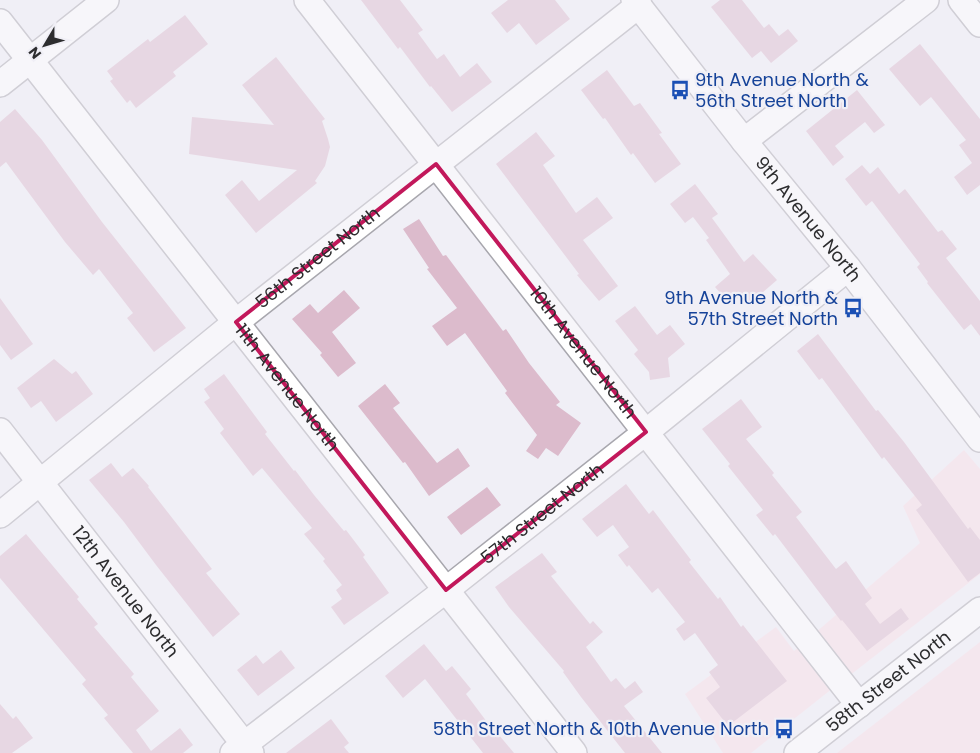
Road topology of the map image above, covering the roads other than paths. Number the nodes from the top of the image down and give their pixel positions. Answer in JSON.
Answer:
{"nodes":[{"id":1,"x":106,"y":0,"type":"edge"},
{"id":2,"x":307,"y":0,"type":"edge"},
{"id":3,"x":926,"y":0,"type":"edge"},
{"id":4,"x":961,"y":0,"type":"edge"},
{"id":5,"x":637,"y":3,"type":"edge"},
{"id":6,"x":0,"y":22,"type":"edge"},
{"id":7,"x":980,"y":24,"type":"edge"},
{"id":8,"x":30,"y":61,"type":"junction"},
{"id":9,"x":0,"y":84,"type":"edge"},
{"id":10,"x":744,"y":141,"type":"junction"},
{"id":11,"x":436,"y":164,"type":"junction"},
{"id":12,"x":848,"y":268,"type":"junction"},
{"id":13,"x":236,"y":322,"type":"junction"},
{"id":14,"x":0,"y":431,"type":"edge"},
{"id":15,"x":646,"y":432,"type":"junction"},
{"id":16,"x":980,"y":438,"type":"edge"},
{"id":17,"x":40,"y":483,"type":"junction"},
{"id":18,"x":0,"y":515,"type":"edge"},
{"id":19,"x":446,"y":590,"type":"junction"},
{"id":20,"x":980,"y":610,"type":"edge"},
{"id":21,"x":859,"y":705,"type":"junction"},
{"id":22,"x":243,"y":750,"type":"edge"},
{"id":23,"x":574,"y":753,"type":"edge"},
{"id":24,"x":797,"y":753,"type":"edge"}],
"edges":[{"from":1,"to":8,"type":"street"},
{"from":2,"to":11,"type":"street","name":"10th Avenue North"},
{"from":3,"to":10,"type":"street"},
{"from":4,"to":7,"type":"street"},
{"from":5,"to":10,"type":"street","name":"9th Avenue North"},
{"from":5,"to":11,"type":"street","name":"56th Street North"},
{"from":6,"to":8,"type":"street","name":"11th Avenue North"},
{"from":8,"to":9,"type":"street"},
{"from":8,"to":13,"type":"street","name":"11th Avenue North"},
{"from":10,"to":12,"type":"street","name":"9th Avenue North"},
{"from":11,"to":13,"type":"street","name":"56th Street North"},
{"from":11,"to":15,"type":"street","name":"10th Avenue North"},
{"from":12,"to":15,"type":"street","name":"57th Street North"},
{"from":12,"to":16,"type":"street","name":"9th Avenue North"},
{"from":13,"to":17,"type":"street","name":"56th Street North"},
{"from":13,"to":19,"type":"street","name":"11th Avenue North"},
{"from":14,"to":17,"type":"street","name":"12th Avenue North"},
{"from":15,"to":19,"type":"street","name":"57th Street North"},
{"from":15,"to":21,"type":"street","name":"10th Avenue North"},
{"from":17,"to":18,"type":"street","name":"56th Street North"},
{"from":17,"to":22,"type":"street","name":"12th Avenue North"},
{"from":19,"to":22,"type":"street","name":"57th Street North"},
{"from":19,"to":23,"type":"street","name":"11th Avenue North"},
{"from":20,"to":21,"type":"street","name":"58th Street North"},
{"from":21,"to":24,"type":"street","name":"58th Street North"}]}
